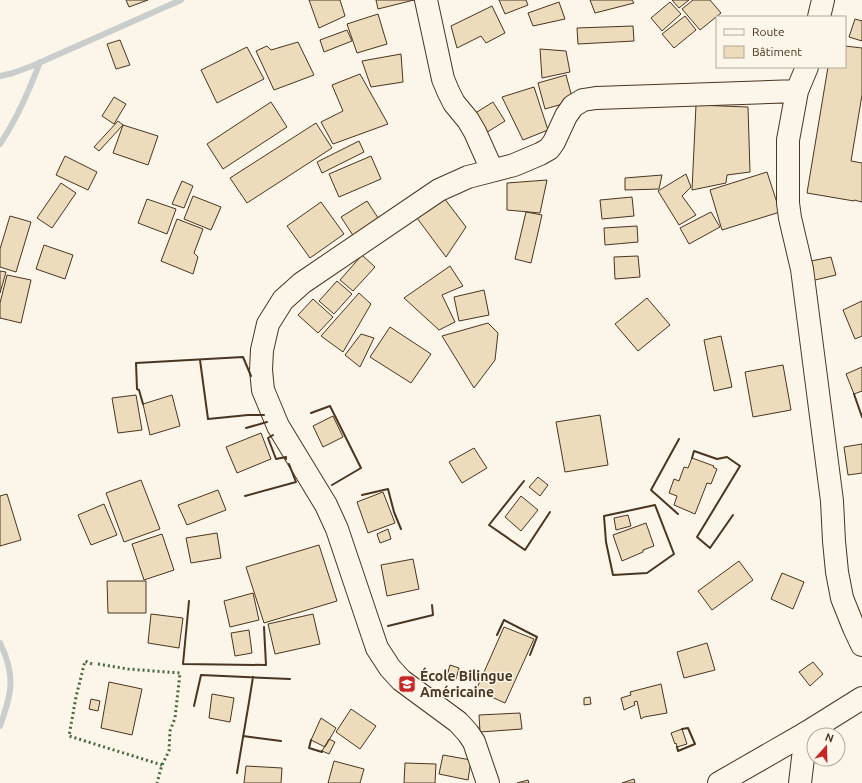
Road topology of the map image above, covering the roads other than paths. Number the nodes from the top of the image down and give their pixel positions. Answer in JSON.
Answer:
{"nodes":[{"id":1,"x":426,"y":0,"type":"edge"},
{"id":2,"x":823,"y":0,"type":"edge"},
{"id":3,"x":820,"y":16,"type":"edge"},
{"id":4,"x":808,"y":68,"type":"edge"},
{"id":5,"x":797,"y":91,"type":"junction"},
{"id":6,"x":492,"y":170,"type":"junction"},
{"id":7,"x":862,"y":645,"type":"edge"},
{"id":8,"x":862,"y":698,"type":"edge"},
{"id":9,"x":817,"y":727,"type":"edge"},
{"id":10,"x":806,"y":734,"type":"joint"},
{"id":11,"x":488,"y":783,"type":"edge"},
{"id":12,"x":719,"y":783,"type":"edge"},
{"id":13,"x":800,"y":783,"type":"edge"}],
"edges":[{"from":1,"to":6,"type":"street"},
{"from":2,"to":3,"type":"street"},
{"from":4,"to":5,"type":"street"},
{"from":5,"to":6,"type":"street"},
{"from":5,"to":7,"type":"street"},
{"from":6,"to":11,"type":"street"},
{"from":8,"to":9,"type":"street"},
{"from":10,"to":12,"type":"street"},
{"from":10,"to":13,"type":"street"}]}
